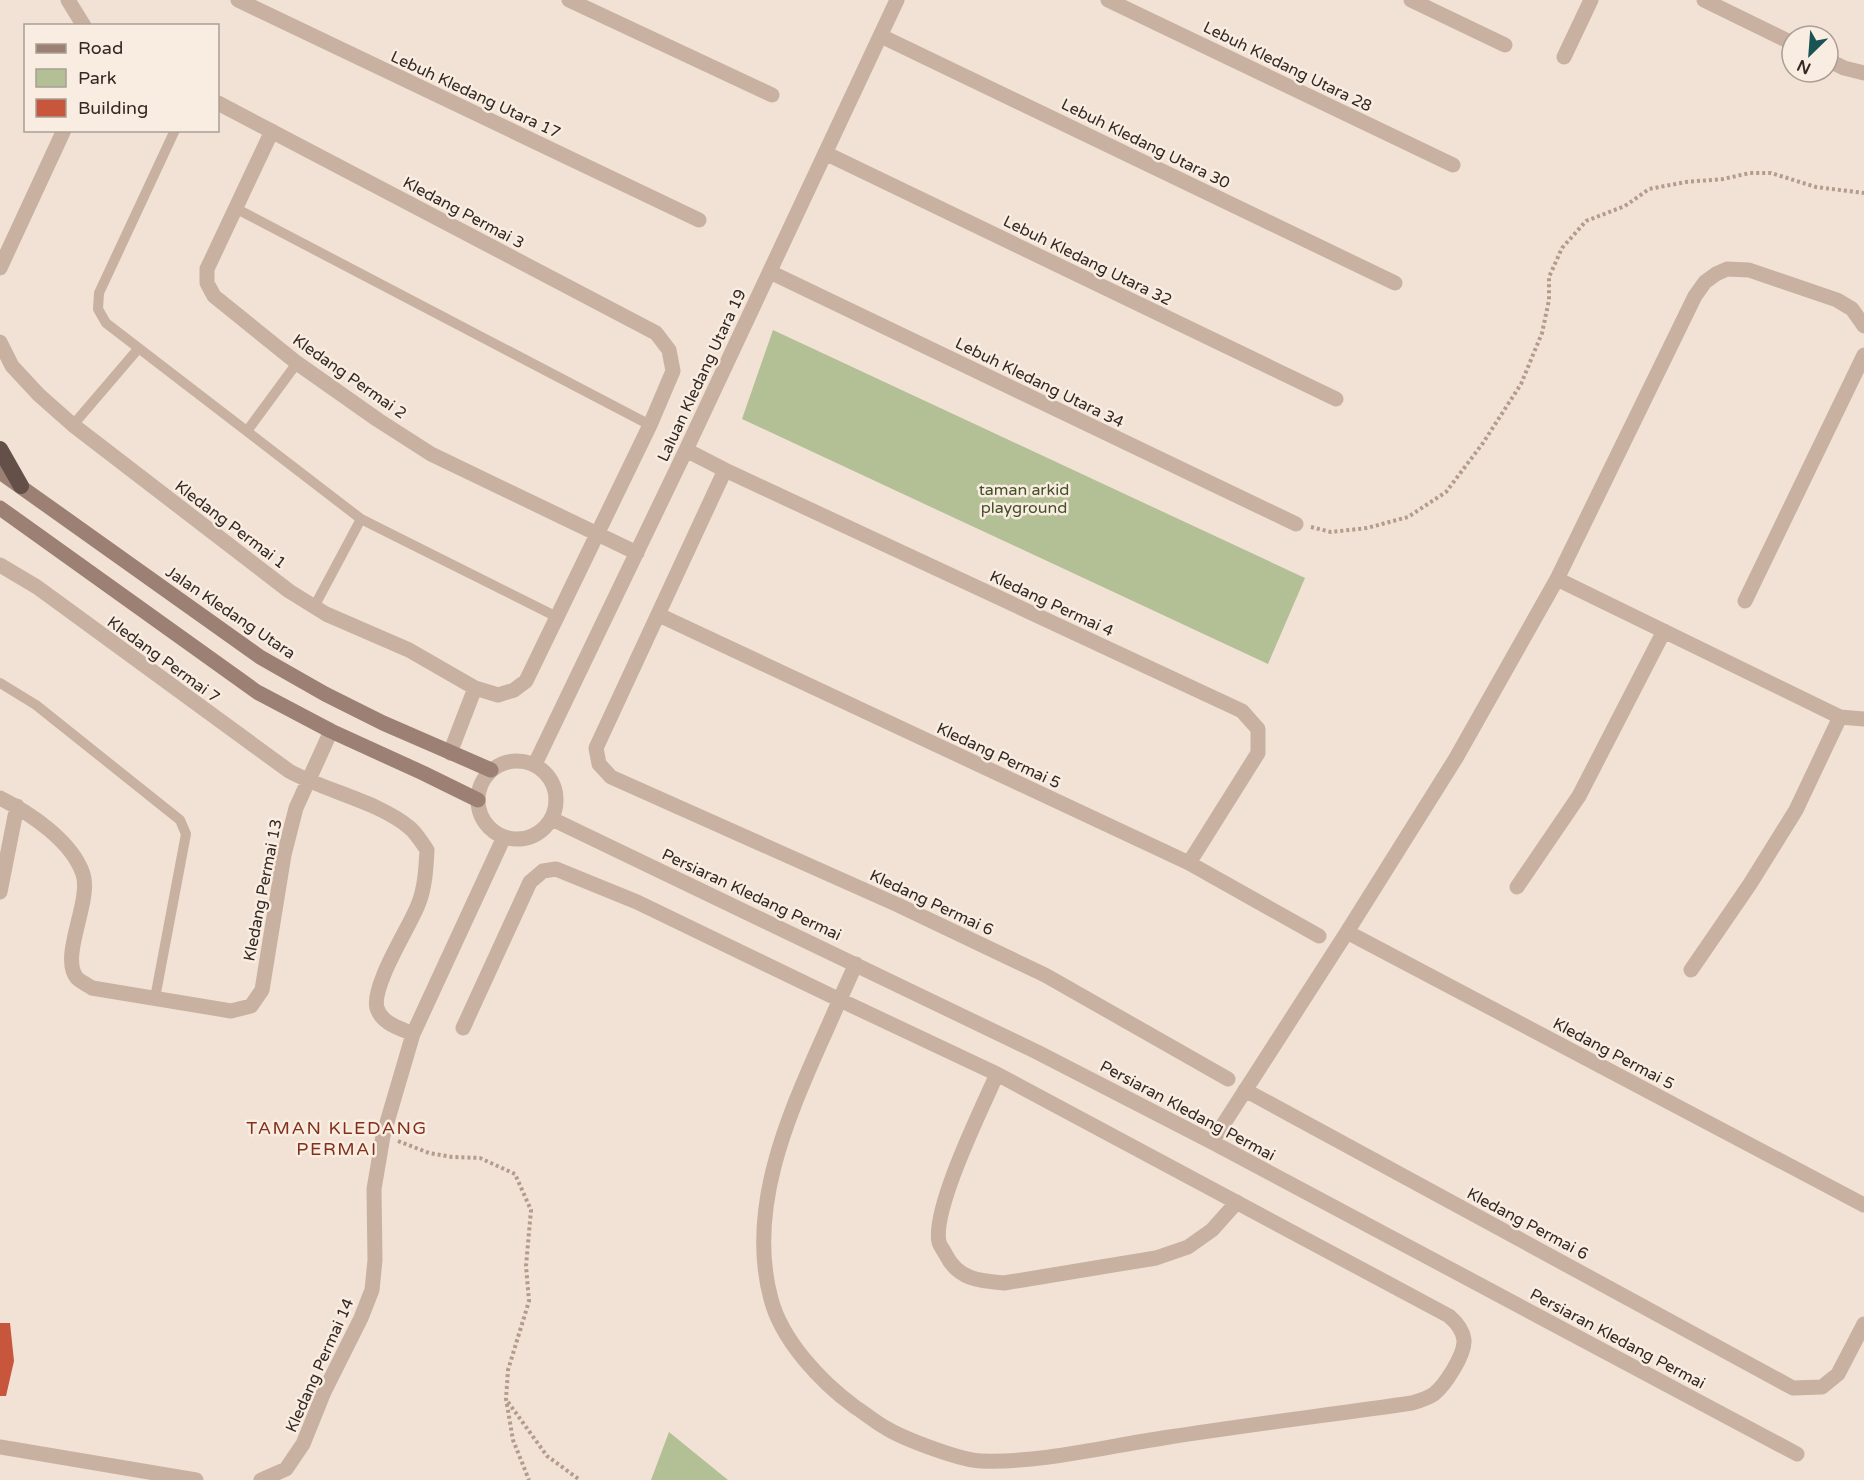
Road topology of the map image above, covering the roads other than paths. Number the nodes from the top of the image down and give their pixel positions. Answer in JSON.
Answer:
{"nodes":[{"id":1,"x":68,"y":0,"type":"edge"},
{"id":2,"x":238,"y":0,"type":"edge"},
{"id":3,"x":569,"y":0,"type":"edge"},
{"id":4,"x":896,"y":0,"type":"edge"},
{"id":5,"x":1108,"y":0,"type":"edge"},
{"id":6,"x":1411,"y":0,"type":"edge"},
{"id":7,"x":1591,"y":0,"type":"edge"},
{"id":8,"x":1704,"y":0,"type":"edge"},
{"id":9,"x":83,"y":24,"type":"edge"},
{"id":10,"x":881,"y":36,"type":"junction"},
{"id":11,"x":1780,"y":37,"type":"edge"},
{"id":12,"x":1506,"y":45,"type":"dead end"},
{"id":13,"x":1564,"y":57,"type":"dead end"},
{"id":14,"x":1840,"y":66,"type":"edge"},
{"id":15,"x":1864,"y":73,"type":"edge"},
{"id":16,"x":772,"y":95,"type":"dead end"},
{"id":17,"x":219,"y":104,"type":"edge"},
{"id":18,"x":272,"y":131,"type":"junction"},
{"id":19,"x":63,"y":132,"type":"edge"},
{"id":20,"x":174,"y":132,"type":"edge"},
{"id":21,"x":825,"y":153,"type":"junction"},
{"id":22,"x":1453,"y":165,"type":"dead end"},
{"id":23,"x":234,"y":208,"type":"junction"},
{"id":24,"x":699,"y":220,"type":"dead end"},
{"id":25,"x":0,"y":268,"type":"edge"},
{"id":26,"x":770,"y":272,"type":"junction"},
{"id":27,"x":1395,"y":283,"type":"dead end"},
{"id":28,"x":1864,"y":326,"type":"edge"},
{"id":29,"x":0,"y":342,"type":"edge"},
{"id":30,"x":138,"y":349,"type":"junction"},
{"id":31,"x":1864,"y":355,"type":"edge"},
{"id":32,"x":297,"y":363,"type":"junction"},
{"id":33,"x":673,"y":371,"type":"joint"},
{"id":34,"x":1336,"y":399,"type":"dead end"},
{"id":35,"x":650,"y":425,"type":"junction"},
{"id":36,"x":73,"y":426,"type":"junction"},
{"id":37,"x":247,"y":431,"type":"junction"},
{"id":38,"x":0,"y":449,"type":"edge"},
{"id":39,"x":686,"y":450,"type":"junction"},
{"id":40,"x":725,"y":470,"type":"junction"},
{"id":41,"x":0,"y":472,"type":"edge"},
{"id":42,"x":21,"y":486,"type":"junction"},
{"id":43,"x":0,"y":508,"type":"edge"},
{"id":44,"x":361,"y":519,"type":"junction"},
{"id":45,"x":1296,"y":524,"type":"road end"},
{"id":46,"x":596,"y":534,"type":"junction"},
{"id":47,"x":637,"y":553,"type":"junction"},
{"id":48,"x":0,"y":565,"type":"edge"},
{"id":49,"x":1557,"y":579,"type":"junction"},
{"id":50,"x":1745,"y":601,"type":"dead end"},
{"id":51,"x":314,"y":607,"type":"junction"},
{"id":52,"x":659,"y":615,"type":"junction"},
{"id":53,"x":557,"y":617,"type":"junction"},
{"id":54,"x":1664,"y":631,"type":"junction"},
{"id":55,"x":0,"y":683,"type":"edge"},
{"id":56,"x":475,"y":688,"type":"junction"},
{"id":57,"x":1840,"y":717,"type":"junction"},
{"id":58,"x":1864,"y":719,"type":"edge"},
{"id":59,"x":331,"y":731,"type":"junction"},
{"id":60,"x":450,"y":753,"type":"junction"},
{"id":61,"x":535,"y":764,"type":"junction"},
{"id":62,"x":491,"y":770,"type":"junction"},
{"id":63,"x":307,"y":782,"type":"junction"},
{"id":64,"x":0,"y":798,"type":"edge"},
{"id":65,"x":478,"y":800,"type":"junction"},
{"id":66,"x":16,"y":806,"type":"junction"},
{"id":67,"x":552,"y":819,"type":"junction"},
{"id":68,"x":504,"y":837,"type":"junction"},
{"id":69,"x":1189,"y":863,"type":"junction"},
{"id":70,"x":1517,"y":887,"type":"dead end"},
{"id":71,"x":0,"y":892,"type":"edge"},
{"id":72,"x":1347,"y":932,"type":"junction"},
{"id":73,"x":1319,"y":936,"type":"dead end"},
{"id":74,"x":856,"y":963,"type":"junction"},
{"id":75,"x":1691,"y":970,"type":"dead end"},
{"id":76,"x":155,"y":998,"type":"junction"},
{"id":77,"x":840,"y":1000,"type":"junction"},
{"id":78,"x":463,"y":1028,"type":"dead end"},
{"id":79,"x":414,"y":1034,"type":"junction"},
{"id":80,"x":997,"y":1074,"type":"junction"},
{"id":81,"x":1228,"y":1079,"type":"dead end"},
{"id":82,"x":1245,"y":1090,"type":"junction"},
{"id":83,"x":1212,"y":1142,"type":"junction"},
{"id":84,"x":1237,"y":1202,"type":"junction"},
{"id":85,"x":1864,"y":1205,"type":"edge"},
{"id":86,"x":1864,"y":1324,"type":"edge"},
{"id":87,"x":0,"y":1447,"type":"edge"},
{"id":88,"x":1797,"y":1454,"type":"dead end"},
{"id":89,"x":196,"y":1480,"type":"edge"},
{"id":90,"x":261,"y":1480,"type":"edge"}],
"edges":[{"from":1,"to":9,"type":"street"},
{"from":2,"to":24,"type":"street","name":"Lebuh Kledang Utara 17"},
{"from":3,"to":16,"type":"street"},
{"from":4,"to":10,"type":"street","name":"Laluan Kledang Utara 19"},
{"from":5,"to":22,"type":"street","name":"Lebuh Kledang Utara 28"},
{"from":6,"to":12,"type":"street"},
{"from":7,"to":13,"type":"street"},
{"from":8,"to":11,"type":"street"},
{"from":10,"to":21,"type":"street","name":"Laluan Kledang Utara 19"},
{"from":10,"to":27,"type":"street","name":"Lebuh Kledang Utara 30"},
{"from":14,"to":15,"type":"street"},
{"from":17,"to":18,"type":"street","name":"Kledang Permai 3"},
{"from":18,"to":23,"type":"street","name":"Kledang Permai 2"},
{"from":18,"to":33,"type":"street","name":"Kledang Permai 3"},
{"from":19,"to":25,"type":"street"},
{"from":20,"to":30,"type":"lane"},
{"from":21,"to":26,"type":"street","name":"Laluan Kledang Utara 19"},
{"from":21,"to":34,"type":"street","name":"Lebuh Kledang Utara 32"},
{"from":23,"to":32,"type":"street","name":"Kledang Permai 2"},
{"from":23,"to":35,"type":"lane"},
{"from":26,"to":39,"type":"street","name":"Laluan Kledang Utara 19"},
{"from":26,"to":45,"type":"street","name":"Lebuh Kledang Utara 34"},
{"from":28,"to":49,"type":"street"},
{"from":29,"to":36,"type":"street","name":"Kledang Permai 1"},
{"from":30,"to":36,"type":"lane"},
{"from":30,"to":37,"type":"lane"},
{"from":31,"to":50,"type":"street"},
{"from":32,"to":37,"type":"lane"},
{"from":32,"to":46,"type":"street","name":"Kledang Permai 2"},
{"from":33,"to":35,"type":"street","name":"Kledang Permai 1"},
{"from":35,"to":46,"type":"street","name":"Kledang Permai 1"},
{"from":36,"to":51,"type":"street","name":"Kledang Permai 1"},
{"from":37,"to":44,"type":"lane"},
{"from":38,"to":42,"type":"highway"},
{"from":39,"to":40,"type":"street","name":"Kledang Permai 4"},
{"from":39,"to":47,"type":"street","name":"Laluan Kledang Utara 19"},
{"from":40,"to":52,"type":"street"},
{"from":40,"to":69,"type":"street","name":"Kledang Permai 4"},
{"from":41,"to":42,"type":"main road","name":"Jalan Kledang Utara"},
{"from":42,"to":60,"type":"main road","name":"Jalan Kledang Utara"},
{"from":43,"to":59,"type":"main road"},
{"from":44,"to":51,"type":"lane"},
{"from":44,"to":53,"type":"lane"},
{"from":46,"to":47,"type":"street","name":"Kledang Permai 2"},
{"from":46,"to":53,"type":"street","name":"Kledang Permai 1"},
{"from":47,"to":61,"type":"street","name":"Laluan Kledang Utara 19"},
{"from":48,"to":63,"type":"street","name":"Kledang Permai 7"},
{"from":49,"to":54,"type":"street"},
{"from":49,"to":72,"type":"street"},
{"from":51,"to":56,"type":"street","name":"Kledang Permai 1"},
{"from":52,"to":69,"type":"street","name":"Kledang Permai 5"},
{"from":52,"to":81,"type":"street","name":"Kledang Permai 6"},
{"from":53,"to":56,"type":"street","name":"Kledang Permai 1"},
{"from":54,"to":57,"type":"street"},
{"from":54,"to":70,"type":"street"},
{"from":55,"to":76,"type":"lane"},
{"from":56,"to":60,"type":"street"},
{"from":57,"to":58,"type":"street"},
{"from":57,"to":75,"type":"street"},
{"from":59,"to":63,"type":"street","name":"Kledang Permai 13"},
{"from":59,"to":65,"type":"main road"},
{"from":60,"to":62,"type":"main road","name":"Jalan Kledang Utara"},
{"from":61,"to":62,"type":"street"},
{"from":61,"to":67,"type":"street"},
{"from":62,"to":65,"type":"street"},
{"from":63,"to":76,"type":"street","name":"Kledang Permai 13"},
{"from":63,"to":79,"type":"street"},
{"from":64,"to":66,"type":"street"},
{"from":65,"to":68,"type":"street"},
{"from":66,"to":71,"type":"street"},
{"from":66,"to":76,"type":"street"},
{"from":67,"to":68,"type":"street"},
{"from":67,"to":74,"type":"street","name":"Persiaran Kledang Permai"},
{"from":68,"to":79,"type":"street","name":"Kledang Permai 14"},
{"from":69,"to":73,"type":"street","name":"Kledang Permai 5"},
{"from":72,"to":82,"type":"street"},
{"from":72,"to":85,"type":"street","name":"Kledang Permai 5"},
{"from":74,"to":77,"type":"street"},
{"from":74,"to":83,"type":"street","name":"Persiaran Kledang Permai"},
{"from":77,"to":78,"type":"street"},
{"from":77,"to":80,"type":"street"},
{"from":77,"to":84,"type":"street"},
{"from":79,"to":90,"type":"street","name":"Kledang Permai 14"},
{"from":80,"to":84,"type":"street"},
{"from":80,"to":84,"type":"street"},
{"from":82,"to":83,"type":"street"},
{"from":82,"to":86,"type":"street","name":"Kledang Permai 6"},
{"from":83,"to":88,"type":"street","name":"Persiaran Kledang Permai"},
{"from":87,"to":89,"type":"street"}]}
